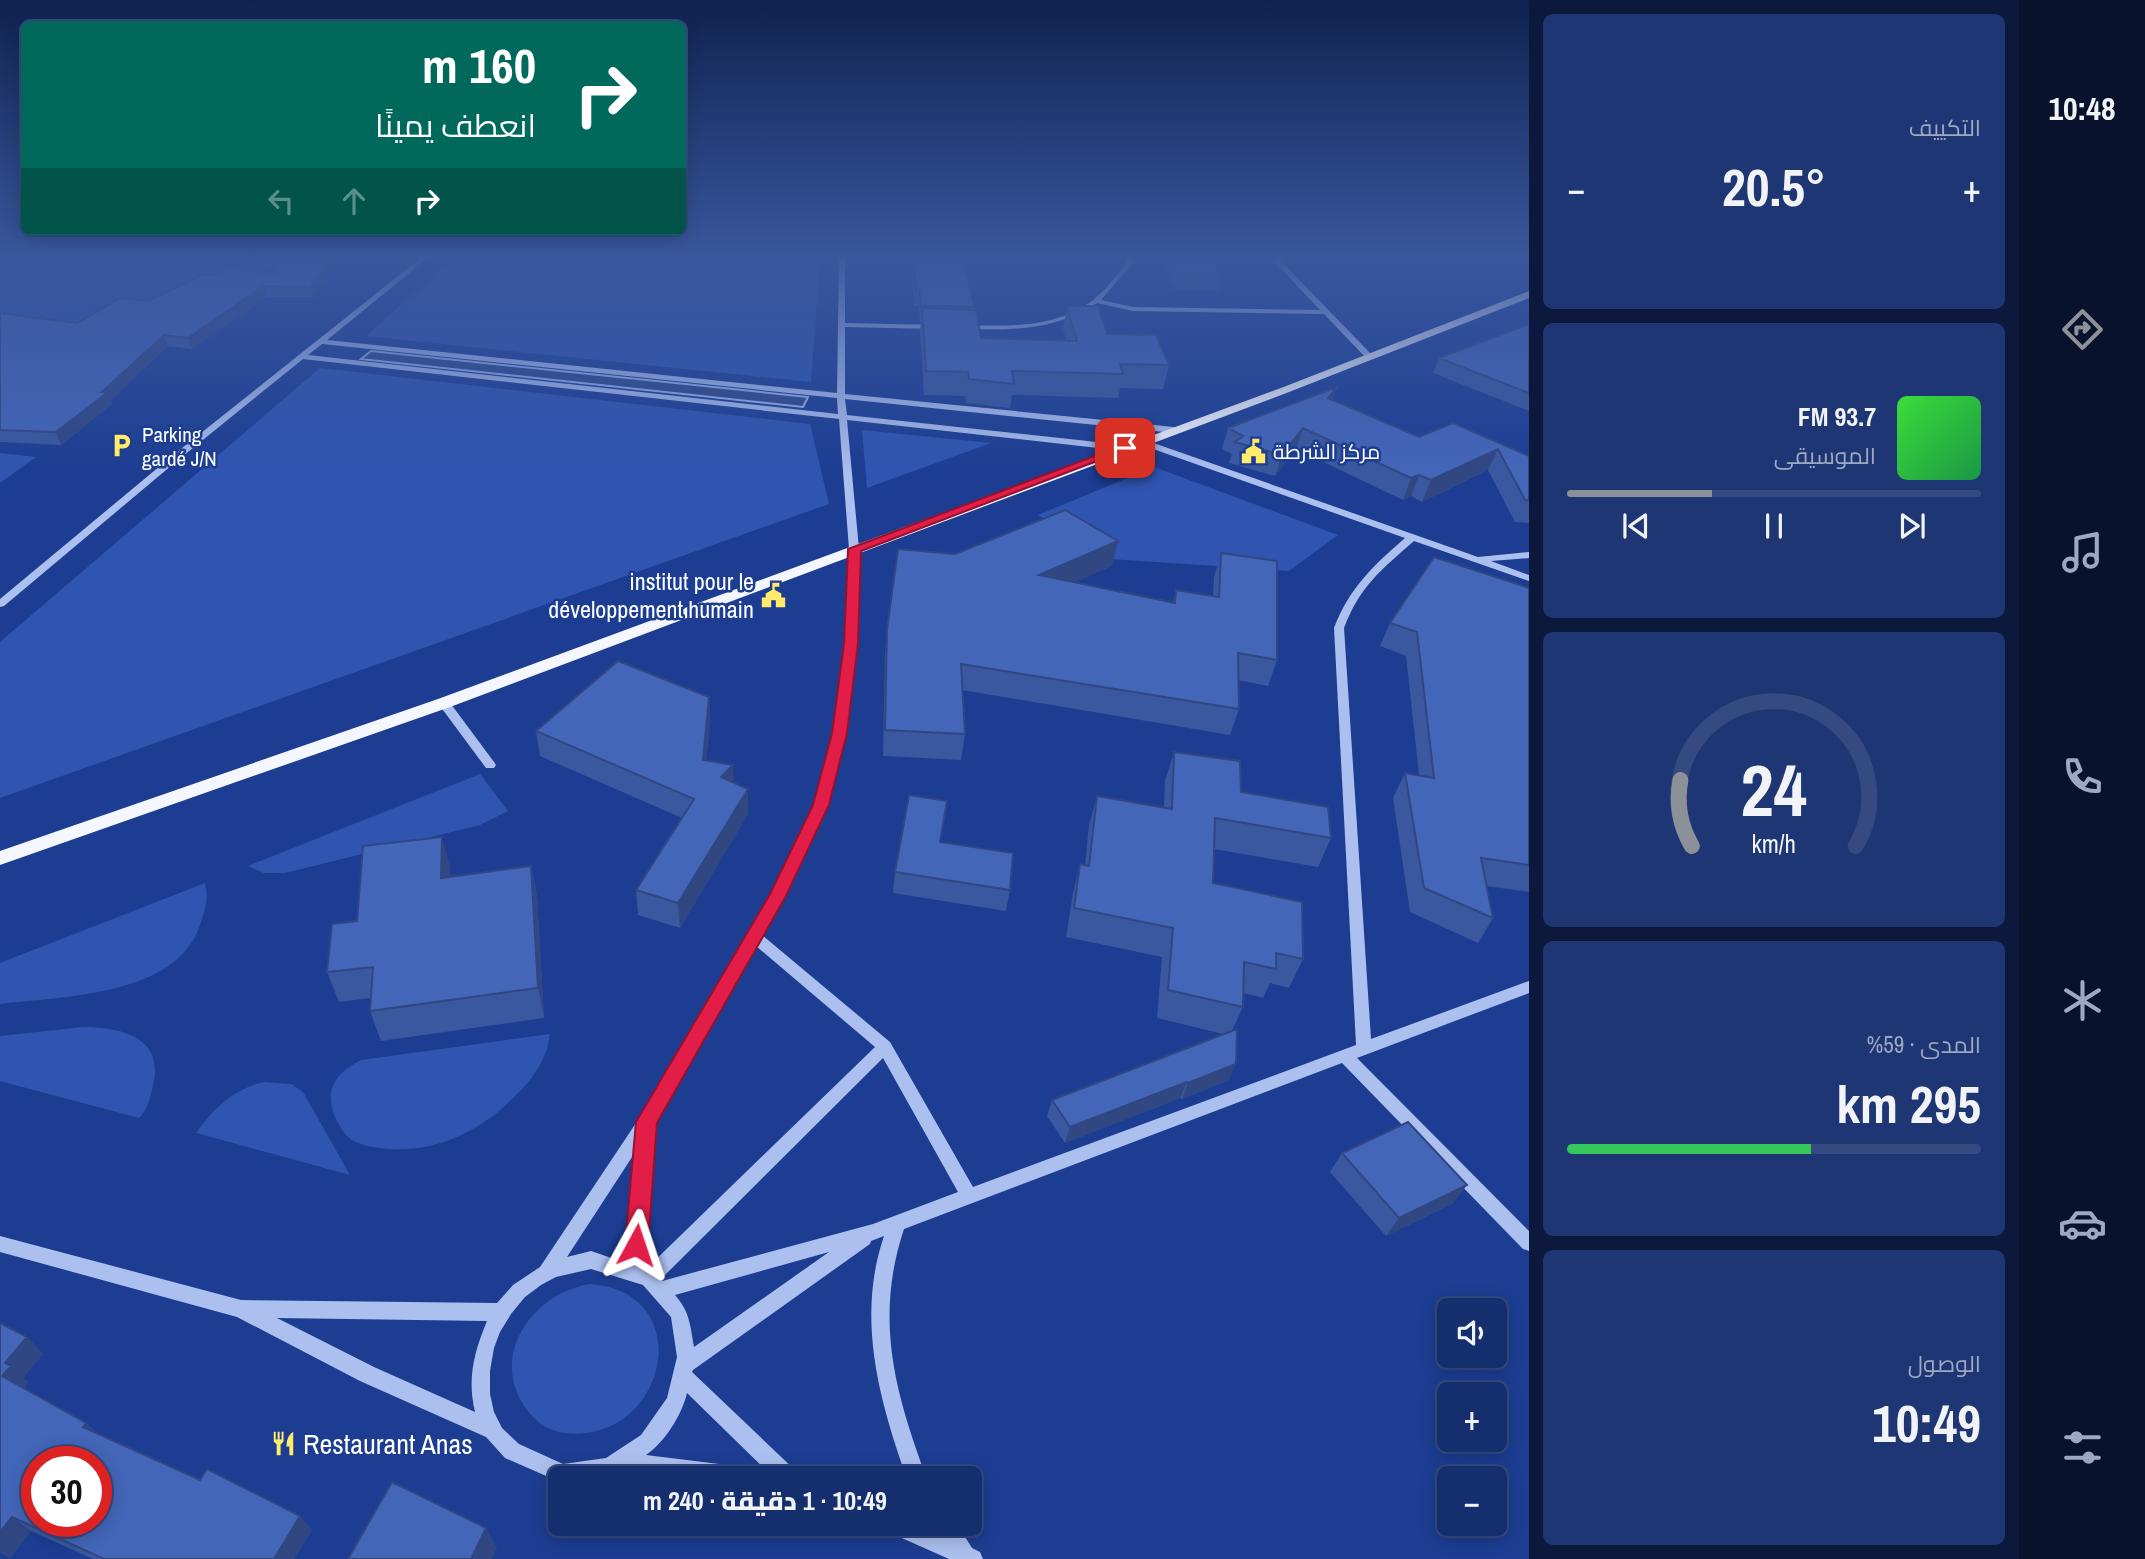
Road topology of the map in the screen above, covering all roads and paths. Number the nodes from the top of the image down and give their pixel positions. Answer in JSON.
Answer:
{"nodes":[{"id":1,"x":335,"y":330,"type":"edge"},
{"id":2,"x":843,"y":330,"type":"edge"},
{"id":3,"x":1344,"y":330,"type":"edge"},
{"id":4,"x":1437,"y":330,"type":"edge"},
{"id":5,"x":321,"y":341,"type":"junction"},
{"id":6,"x":1369,"y":356,"type":"junction"},
{"id":7,"x":302,"y":357,"type":"junction"},
{"id":8,"x":580,"y":368,"type":"junction"},
{"id":9,"x":565,"y":386,"type":"junction"},
{"id":10,"x":841,"y":395,"type":"junction"},
{"id":11,"x":842,"y":416,"type":"junction"},
{"id":12,"x":1174,"y":430,"type":"junction"},
{"id":13,"x":1142,"y":442,"type":"junction"},
{"id":14,"x":1125,"y":448,"type":"junction"},
{"id":15,"x":1411,"y":538,"type":"junction"},
{"id":16,"x":854,"y":549,"type":"junction"},
{"id":17,"x":1529,"y":555,"type":"edge"},
{"id":18,"x":1475,"y":559,"type":"junction"},
{"id":19,"x":1529,"y":578,"type":"edge"},
{"id":20,"x":0,"y":604,"type":"edge"},
{"id":21,"x":444,"y":703,"type":"junction"},
{"id":22,"x":490,"y":765,"type":"dead end"},
{"id":23,"x":0,"y":858,"type":"edge"},
{"id":24,"x":754,"y":936,"type":"junction"},
{"id":25,"x":1529,"y":987,"type":"edge"},
{"id":26,"x":885,"y":1047,"type":"junction"},
{"id":27,"x":1364,"y":1049,"type":"junction"},
{"id":28,"x":1344,"y":1055,"type":"junction"},
{"id":29,"x":646,"y":1122,"type":"junction"},
{"id":30,"x":970,"y":1197,"type":"junction"},
{"id":31,"x":897,"y":1223,"type":"junction"},
{"id":32,"x":873,"y":1232,"type":"junction"},
{"id":33,"x":1529,"y":1243,"type":"edge"},
{"id":34,"x":0,"y":1244,"type":"edge"},
{"id":35,"x":546,"y":1273,"type":"junction"},
{"id":36,"x":649,"y":1279,"type":"junction"},
{"id":37,"x":240,"y":1309,"type":"junction"},
{"id":38,"x":500,"y":1312,"type":"junction"},
{"id":39,"x":686,"y":1370,"type":"junction"},
{"id":40,"x":492,"y":1430,"type":"junction"},
{"id":41,"x":621,"y":1462,"type":"junction"},
{"id":42,"x":654,"y":1466,"type":"edge"},
{"id":43,"x":778,"y":1466,"type":"edge"},
{"id":44,"x":912,"y":1466,"type":"edge"},
{"id":45,"x":920,"y":1536,"type":"edge"},
{"id":46,"x":953,"y":1536,"type":"edge"},
{"id":47,"x":968,"y":1557,"type":"edge"}],
"edges":[{"from":1,"to":5,"type":"street"},
{"from":2,"to":10,"type":"street"},
{"from":3,"to":6,"type":"street"},
{"from":4,"to":6,"type":"main road"},
{"from":5,"to":7,"type":"street"},
{"from":5,"to":8,"type":"street"},
{"from":6,"to":12,"type":"main road"},
{"from":7,"to":9,"type":"street"},
{"from":7,"to":20,"type":"street"},
{"from":8,"to":9,"type":"street"},
{"from":8,"to":10,"type":"street"},
{"from":9,"to":11,"type":"street"},
{"from":10,"to":11,"type":"street"},
{"from":10,"to":12,"type":"street"},
{"from":11,"to":14,"type":"street"},
{"from":11,"to":16,"type":"street"},
{"from":12,"to":13,"type":"main road"},
{"from":13,"to":14,"type":"main road"},
{"from":13,"to":15,"type":"street"},
{"from":14,"to":16,"type":"main road"},
{"from":15,"to":18,"type":"street"},
{"from":15,"to":27,"type":"street"},
{"from":16,"to":21,"type":"main road"},
{"from":16,"to":24,"type":"street"},
{"from":17,"to":18,"type":"street"},
{"from":18,"to":19,"type":"street"},
{"from":21,"to":22,"type":"street"},
{"from":21,"to":23,"type":"main road"},
{"from":24,"to":26,"type":"street"},
{"from":24,"to":29,"type":"street"},
{"from":25,"to":27,"type":"street"},
{"from":26,"to":30,"type":"street"},
{"from":26,"to":36,"type":"street"},
{"from":27,"to":28,"type":"street"},
{"from":28,"to":30,"type":"street"},
{"from":28,"to":33,"type":"street"},
{"from":29,"to":35,"type":"street"},
{"from":29,"to":36,"type":"street"},
{"from":30,"to":31,"type":"street"},
{"from":31,"to":32,"type":"street"},
{"from":31,"to":44,"type":"street"},
{"from":32,"to":36,"type":"street"},
{"from":32,"to":39,"type":"street"},
{"from":34,"to":37,"type":"street"},
{"from":35,"to":36,"type":"street"},
{"from":35,"to":38,"type":"street"},
{"from":36,"to":39,"type":"street"},
{"from":37,"to":38,"type":"street"},
{"from":37,"to":40,"type":"street"},
{"from":38,"to":40,"type":"street"},
{"from":39,"to":41,"type":"street"},
{"from":39,"to":43,"type":"street"},
{"from":40,"to":41,"type":"street"},
{"from":41,"to":42,"type":"street"},
{"from":45,"to":47,"type":"street"},
{"from":46,"to":47,"type":"street"}]}
